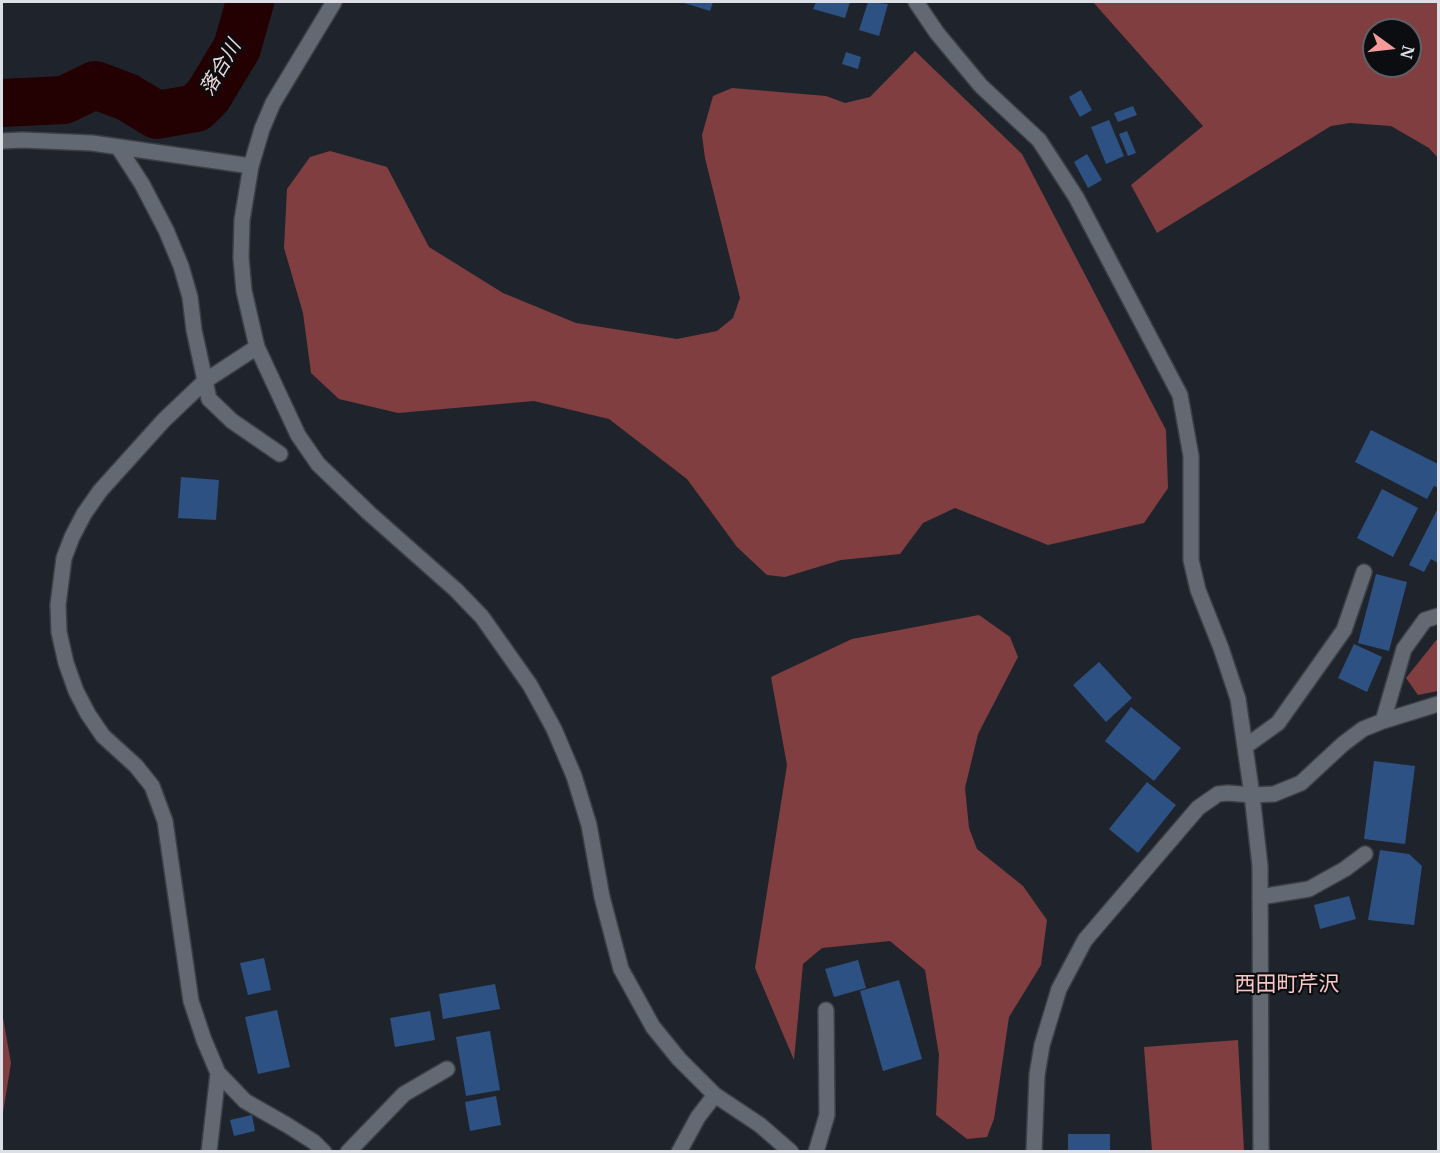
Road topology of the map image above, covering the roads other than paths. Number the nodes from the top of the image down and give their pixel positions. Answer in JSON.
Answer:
{"nodes":[{"id":1,"x":334,"y":2,"type":"edge"},
{"id":2,"x":916,"y":2,"type":"edge"},
{"id":3,"x":2,"y":141,"type":"edge"},
{"id":4,"x":118,"y":147,"type":"junction"},
{"id":5,"x":251,"y":166,"type":"junction"},
{"id":6,"x":257,"y":346,"type":"junction"},
{"id":7,"x":205,"y":381,"type":"junction"},
{"id":8,"x":280,"y":454,"type":"dead end"},
{"id":9,"x":1364,"y":572,"type":"dead end"},
{"id":10,"x":1438,"y":616,"type":"edge"},
{"id":11,"x":1438,"y":704,"type":"edge"},
{"id":12,"x":1383,"y":721,"type":"junction"},
{"id":13,"x":1246,"y":746,"type":"junction"},
{"id":14,"x":1252,"y":795,"type":"junction"},
{"id":15,"x":1365,"y":854,"type":"dead end"},
{"id":16,"x":1260,"y":897,"type":"junction"},
{"id":17,"x":826,"y":1010,"type":"dead end"},
{"id":18,"x":447,"y":1069,"type":"dead end"},
{"id":19,"x":218,"y":1073,"type":"junction"},
{"id":20,"x":715,"y":1095,"type":"junction"},
{"id":21,"x":209,"y":1152,"type":"edge"},
{"id":22,"x":324,"y":1152,"type":"edge"},
{"id":23,"x":348,"y":1152,"type":"edge"},
{"id":24,"x":679,"y":1152,"type":"edge"},
{"id":25,"x":792,"y":1152,"type":"edge"},
{"id":26,"x":816,"y":1152,"type":"edge"},
{"id":27,"x":1034,"y":1152,"type":"edge"},
{"id":28,"x":1261,"y":1152,"type":"edge"}],
"edges":[{"from":1,"to":5,"type":"street"},
{"from":2,"to":13,"type":"street"},
{"from":3,"to":4,"type":"street"},
{"from":4,"to":5,"type":"street"},
{"from":4,"to":7,"type":"street"},
{"from":5,"to":6,"type":"street"},
{"from":6,"to":7,"type":"street"},
{"from":6,"to":20,"type":"street"},
{"from":7,"to":8,"type":"street"},
{"from":7,"to":19,"type":"street"},
{"from":9,"to":13,"type":"street"},
{"from":10,"to":12,"type":"street"},
{"from":11,"to":12,"type":"street"},
{"from":12,"to":14,"type":"street"},
{"from":13,"to":14,"type":"street"},
{"from":14,"to":16,"type":"street"},
{"from":14,"to":27,"type":"street"},
{"from":15,"to":16,"type":"street"},
{"from":16,"to":28,"type":"street"},
{"from":17,"to":26,"type":"street"},
{"from":18,"to":23,"type":"street"},
{"from":19,"to":21,"type":"street"},
{"from":19,"to":22,"type":"street"},
{"from":20,"to":24,"type":"street"},
{"from":20,"to":25,"type":"street"}]}
